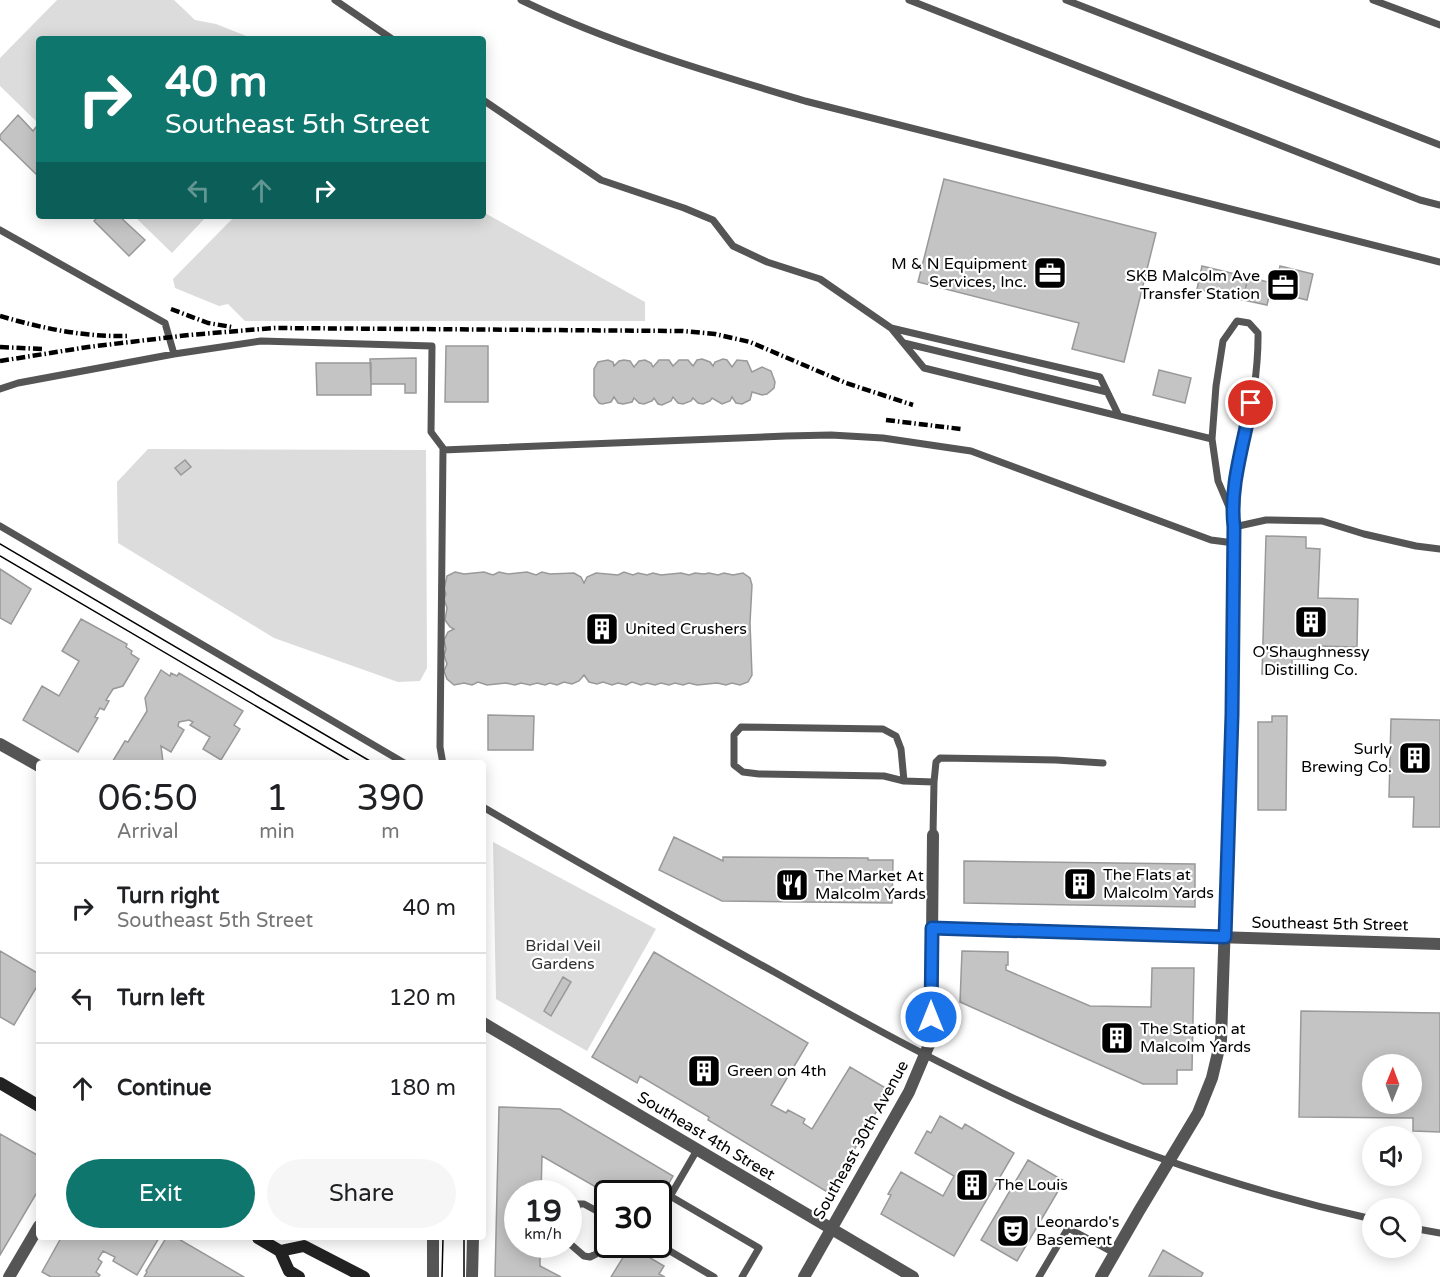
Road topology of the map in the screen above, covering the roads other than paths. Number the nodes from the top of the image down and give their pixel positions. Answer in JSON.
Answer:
{"nodes":[{"id":1,"x":334,"y":0,"type":"edge"},
{"id":2,"x":520,"y":0,"type":"edge"},
{"id":3,"x":909,"y":0,"type":"edge"},
{"id":4,"x":1066,"y":0,"type":"edge"},
{"id":5,"x":1373,"y":0,"type":"edge"},
{"id":6,"x":1440,"y":25,"type":"edge"},
{"id":7,"x":388,"y":36,"type":"edge"},
{"id":8,"x":486,"y":102,"type":"edge"},
{"id":9,"x":1440,"y":145,"type":"edge"},
{"id":10,"x":1440,"y":205,"type":"edge"},
{"id":11,"x":0,"y":230,"type":"edge"},
{"id":12,"x":1440,"y":262,"type":"edge"},
{"id":13,"x":891,"y":328,"type":"junction"},
{"id":14,"x":904,"y":343,"type":"junction"},
{"id":15,"x":174,"y":354,"type":"junction"},
{"id":16,"x":0,"y":389,"type":"edge"},
{"id":17,"x":1107,"y":392,"type":"junction"},
{"id":18,"x":1118,"y":414,"type":"junction"},
{"id":19,"x":1212,"y":439,"type":"junction"},
{"id":20,"x":442,"y":450,"type":"junction"},
{"id":21,"x":1232,"y":514,"type":"junction"},
{"id":22,"x":0,"y":526,"type":"edge"},
{"id":23,"x":1234,"y":527,"type":"junction"},
{"id":24,"x":1234,"y":543,"type":"junction"},
{"id":25,"x":1440,"y":549,"type":"edge"},
{"id":26,"x":0,"y":744,"type":"edge"},
{"id":27,"x":399,"y":760,"type":"edge"},
{"id":28,"x":442,"y":760,"type":"edge"},
{"id":29,"x":1103,"y":763,"type":"dead end"},
{"id":30,"x":36,"y":764,"type":"edge"},
{"id":31,"x":904,"y":782,"type":"junction"},
{"id":32,"x":934,"y":783,"type":"junction"},
{"id":33,"x":486,"y":809,"type":"edge"},
{"id":34,"x":933,"y":835,"type":"joint"},
{"id":35,"x":932,"y":928,"type":"junction"},
{"id":36,"x":1225,"y":937,"type":"junction"},
{"id":37,"x":1440,"y":944,"type":"edge"},
{"id":38,"x":486,"y":1025,"type":"edge"},
{"id":39,"x":925,"y":1056,"type":"junction"},
{"id":40,"x":0,"y":1083,"type":"edge"},
{"id":41,"x":36,"y":1104,"type":"edge"},
{"id":42,"x":697,"y":1150,"type":"junction"},
{"id":43,"x":1169,"y":1160,"type":"junction"},
{"id":44,"x":672,"y":1193,"type":"edge"},
{"id":45,"x":672,"y":1197,"type":"edge"},
{"id":46,"x":594,"y":1209,"type":"edge"},
{"id":47,"x":1362,"y":1216,"type":"edge"},
{"id":48,"x":831,"y":1228,"type":"junction"},
{"id":49,"x":1422,"y":1230,"type":"edge"},
{"id":50,"x":36,"y":1231,"type":"edge"},
{"id":51,"x":1440,"y":1233,"type":"edge"},
{"id":52,"x":261,"y":1240,"type":"edge"},
{"id":53,"x":433,"y":1240,"type":"edge"},
{"id":54,"x":473,"y":1240,"type":"edge"},
{"id":55,"x":280,"y":1251,"type":"junction"},
{"id":56,"x":672,"y":1252,"type":"edge"},
{"id":57,"x":1114,"y":1253,"type":"junction"},
{"id":58,"x":594,"y":1255,"type":"edge"},
{"id":59,"x":9,"y":1277,"type":"edge"},
{"id":60,"x":299,"y":1277,"type":"edge"},
{"id":61,"x":364,"y":1277,"type":"edge"},
{"id":62,"x":433,"y":1277,"type":"edge"},
{"id":63,"x":472,"y":1277,"type":"edge"},
{"id":64,"x":714,"y":1277,"type":"edge"},
{"id":65,"x":742,"y":1277,"type":"edge"},
{"id":66,"x":804,"y":1277,"type":"edge"},
{"id":67,"x":913,"y":1277,"type":"edge"},
{"id":68,"x":1040,"y":1277,"type":"edge"},
{"id":69,"x":1101,"y":1277,"type":"edge"}],
"edges":[{"from":1,"to":7,"type":"lane"},
{"from":2,"to":12,"type":"lane"},
{"from":3,"to":10,"type":"lane"},
{"from":4,"to":9,"type":"lane"},
{"from":5,"to":6,"type":"lane"},
{"from":8,"to":13,"type":"lane"},
{"from":11,"to":15,"type":"lane"},
{"from":13,"to":14,"type":"lane"},
{"from":13,"to":17,"type":"lane"},
{"from":14,"to":17,"type":"lane"},
{"from":14,"to":18,"type":"lane"},
{"from":15,"to":16,"type":"lane"},
{"from":15,"to":20,"type":"lane"},
{"from":17,"to":18,"type":"lane"},
{"from":18,"to":19,"type":"lane"},
{"from":19,"to":21,"type":"lane"},
{"from":19,"to":21,"type":"lane"},
{"from":20,"to":24,"type":"lane"},
{"from":20,"to":28,"type":"lane"},
{"from":21,"to":23,"type":"street"},
{"from":22,"to":27,"type":"lane"},
{"from":23,"to":24,"type":"street"},
{"from":23,"to":25,"type":"lane"},
{"from":24,"to":36,"type":"street"},
{"from":26,"to":30,"type":"street"},
{"from":29,"to":32,"type":"lane"},
{"from":31,"to":31,"type":"lane"},
{"from":31,"to":32,"type":"lane"},
{"from":32,"to":34,"type":"lane"},
{"from":33,"to":39,"type":"lane"},
{"from":34,"to":35,"type":"street","name":"Southeast 30th Avenue"},
{"from":35,"to":36,"type":"street","name":"Southeast 5th Street"},
{"from":35,"to":39,"type":"street","name":"Southeast 30th Avenue"},
{"from":36,"to":37,"type":"street","name":"Southeast 5th Street"},
{"from":36,"to":43,"type":"street"},
{"from":38,"to":42,"type":"street","name":"Southeast 4th Street"},
{"from":39,"to":43,"type":"lane"},
{"from":39,"to":48,"type":"street","name":"Southeast 30th Avenue"},
{"from":40,"to":41,"type":"main road"},
{"from":42,"to":44,"type":"lane"},
{"from":42,"to":48,"type":"street","name":"Southeast 4th Street"},
{"from":43,"to":47,"type":"lane"},
{"from":43,"to":57,"type":"street"},
{"from":45,"to":65,"type":"lane"},
{"from":46,"to":58,"type":"lane"},
{"from":48,"to":66,"type":"street","name":"Southeast 30th Avenue"},
{"from":48,"to":67,"type":"street","name":"Southeast 4th Street"},
{"from":49,"to":51,"type":"lane"},
{"from":50,"to":59,"type":"street"},
{"from":52,"to":55,"type":"main road"},
{"from":53,"to":62,"type":"street"},
{"from":54,"to":63,"type":"street"},
{"from":55,"to":60,"type":"main road"},
{"from":55,"to":61,"type":"main road"},
{"from":56,"to":64,"type":"lane"},
{"from":57,"to":68,"type":"lane"},
{"from":57,"to":69,"type":"street"}]}
